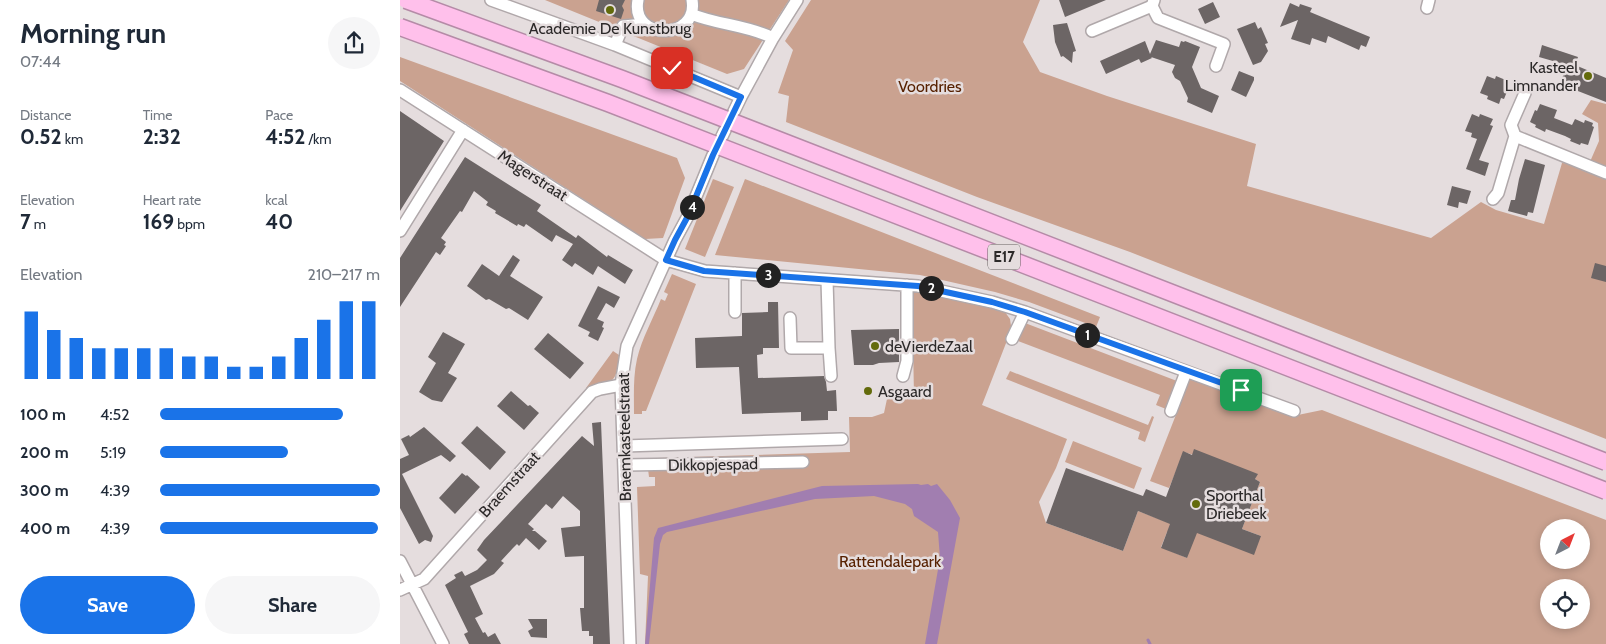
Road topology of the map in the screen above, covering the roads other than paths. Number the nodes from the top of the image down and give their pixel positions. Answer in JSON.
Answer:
{"nodes":[{"id":1,"x":406,"y":0,"type":"edge"},
{"id":2,"x":491,"y":0,"type":"edge"},
{"id":3,"x":638,"y":0,"type":"edge"},
{"id":4,"x":692,"y":0,"type":"edge"},
{"id":5,"x":797,"y":0,"type":"edge"},
{"id":6,"x":1153,"y":3,"type":"edge"},
{"id":7,"x":691,"y":14,"type":"junction"},
{"id":8,"x":645,"y":24,"type":"junction"},
{"id":9,"x":400,"y":27,"type":"edge"},
{"id":10,"x":1092,"y":31,"type":"dead end"},
{"id":11,"x":773,"y":38,"type":"junction"},
{"id":12,"x":615,"y":46,"type":"junction"},
{"id":13,"x":1216,"y":66,"type":"dead end"},
{"id":14,"x":400,"y":90,"type":"edge"},
{"id":15,"x":1524,"y":93,"type":"dead end"},
{"id":16,"x":741,"y":97,"type":"junction"},
{"id":17,"x":463,"y":130,"type":"junction"},
{"id":18,"x":1515,"y":136,"type":"junction"},
{"id":19,"x":1606,"y":173,"type":"edge"},
{"id":20,"x":1493,"y":199,"type":"dead end"},
{"id":21,"x":400,"y":231,"type":"edge"},
{"id":22,"x":666,"y":260,"type":"junction"},
{"id":23,"x":735,"y":272,"type":"junction"},
{"id":24,"x":827,"y":280,"type":"junction"},
{"id":25,"x":907,"y":285,"type":"junction"},
{"id":26,"x":735,"y":312,"type":"dead end"},
{"id":27,"x":1025,"y":312,"type":"junction"},
{"id":28,"x":790,"y":318,"type":"dead end"},
{"id":29,"x":1012,"y":339,"type":"dead end"},
{"id":30,"x":828,"y":348,"type":"junction"},
{"id":31,"x":1186,"y":372,"type":"junction"},
{"id":32,"x":831,"y":376,"type":"dead end"},
{"id":33,"x":903,"y":376,"type":"dead end"},
{"id":34,"x":621,"y":385,"type":"junction"},
{"id":35,"x":1294,"y":411,"type":"dead end"},
{"id":36,"x":1171,"y":412,"type":"dead end"},
{"id":37,"x":842,"y":439,"type":"dead end"},
{"id":38,"x":624,"y":446,"type":"junction"},
{"id":39,"x":803,"y":462,"type":"dead end"},
{"id":40,"x":1606,"y":462,"type":"edge"},
{"id":41,"x":624,"y":465,"type":"junction"},
{"id":42,"x":1606,"y":491,"type":"edge"},
{"id":43,"x":400,"y":562,"type":"edge"},
{"id":44,"x":413,"y":584,"type":"junction"},
{"id":45,"x":400,"y":590,"type":"edge"},
{"id":46,"x":443,"y":644,"type":"edge"},
{"id":47,"x":630,"y":644,"type":"edge"}],
"edges":[{"from":1,"to":40,"type":"highway","number":"E17","bridge":true},
{"from":2,"to":12,"type":"street"},
{"from":3,"to":8,"type":"street"},
{"from":4,"to":7,"type":"street"},
{"from":5,"to":11,"type":"street","name":"Braemkasteelstraat"},
{"from":6,"to":10,"type":"street"},
{"from":6,"to":13,"type":"street"},
{"from":7,"to":8,"type":"street"},
{"from":7,"to":11,"type":"street"},
{"from":8,"to":12,"type":"street"},
{"from":9,"to":42,"type":"highway","number":"E17","bridge":true},
{"from":11,"to":16,"type":"street","name":"Braemkasteelstraat"},
{"from":12,"to":16,"type":"street"},
{"from":14,"to":17,"type":"street","name":"Magerstraat"},
{"from":15,"to":18,"type":"street"},
{"from":16,"to":22,"type":"street","name":"Braemkasteelstraat"},
{"from":17,"to":21,"type":"street"},
{"from":17,"to":22,"type":"street","name":"Magerstraat"},
{"from":18,"to":19,"type":"street"},
{"from":18,"to":20,"type":"street"},
{"from":22,"to":23,"type":"street","name":"Magerstraat"},
{"from":22,"to":34,"type":"street","name":"Braemkasteelstraat"},
{"from":23,"to":24,"type":"street","name":"Magerstraat"},
{"from":23,"to":26,"type":"street"},
{"from":24,"to":25,"type":"street","name":"Magerstraat"},
{"from":24,"to":30,"type":"street"},
{"from":25,"to":27,"type":"street","name":"Magerstraat"},
{"from":25,"to":33,"type":"street"},
{"from":27,"to":29,"type":"street"},
{"from":27,"to":31,"type":"street","name":"Magerstraat"},
{"from":28,"to":30,"type":"street"},
{"from":30,"to":32,"type":"street"},
{"from":31,"to":35,"type":"street","name":"Magerstraat"},
{"from":31,"to":36,"type":"street"},
{"from":34,"to":38,"type":"street","name":"Braemkasteelstraat"},
{"from":34,"to":44,"type":"street","name":"Braemstraat"},
{"from":37,"to":38,"type":"street"},
{"from":38,"to":41,"type":"street","name":"Braemkasteelstraat"},
{"from":39,"to":41,"type":"street","name":"Dikkopjespad"},
{"from":41,"to":47,"type":"street","name":"Braemkasteelstraat"},
{"from":43,"to":44,"type":"street"},
{"from":44,"to":45,"type":"street","name":"Braemstraat"},
{"from":44,"to":46,"type":"street"}]}
